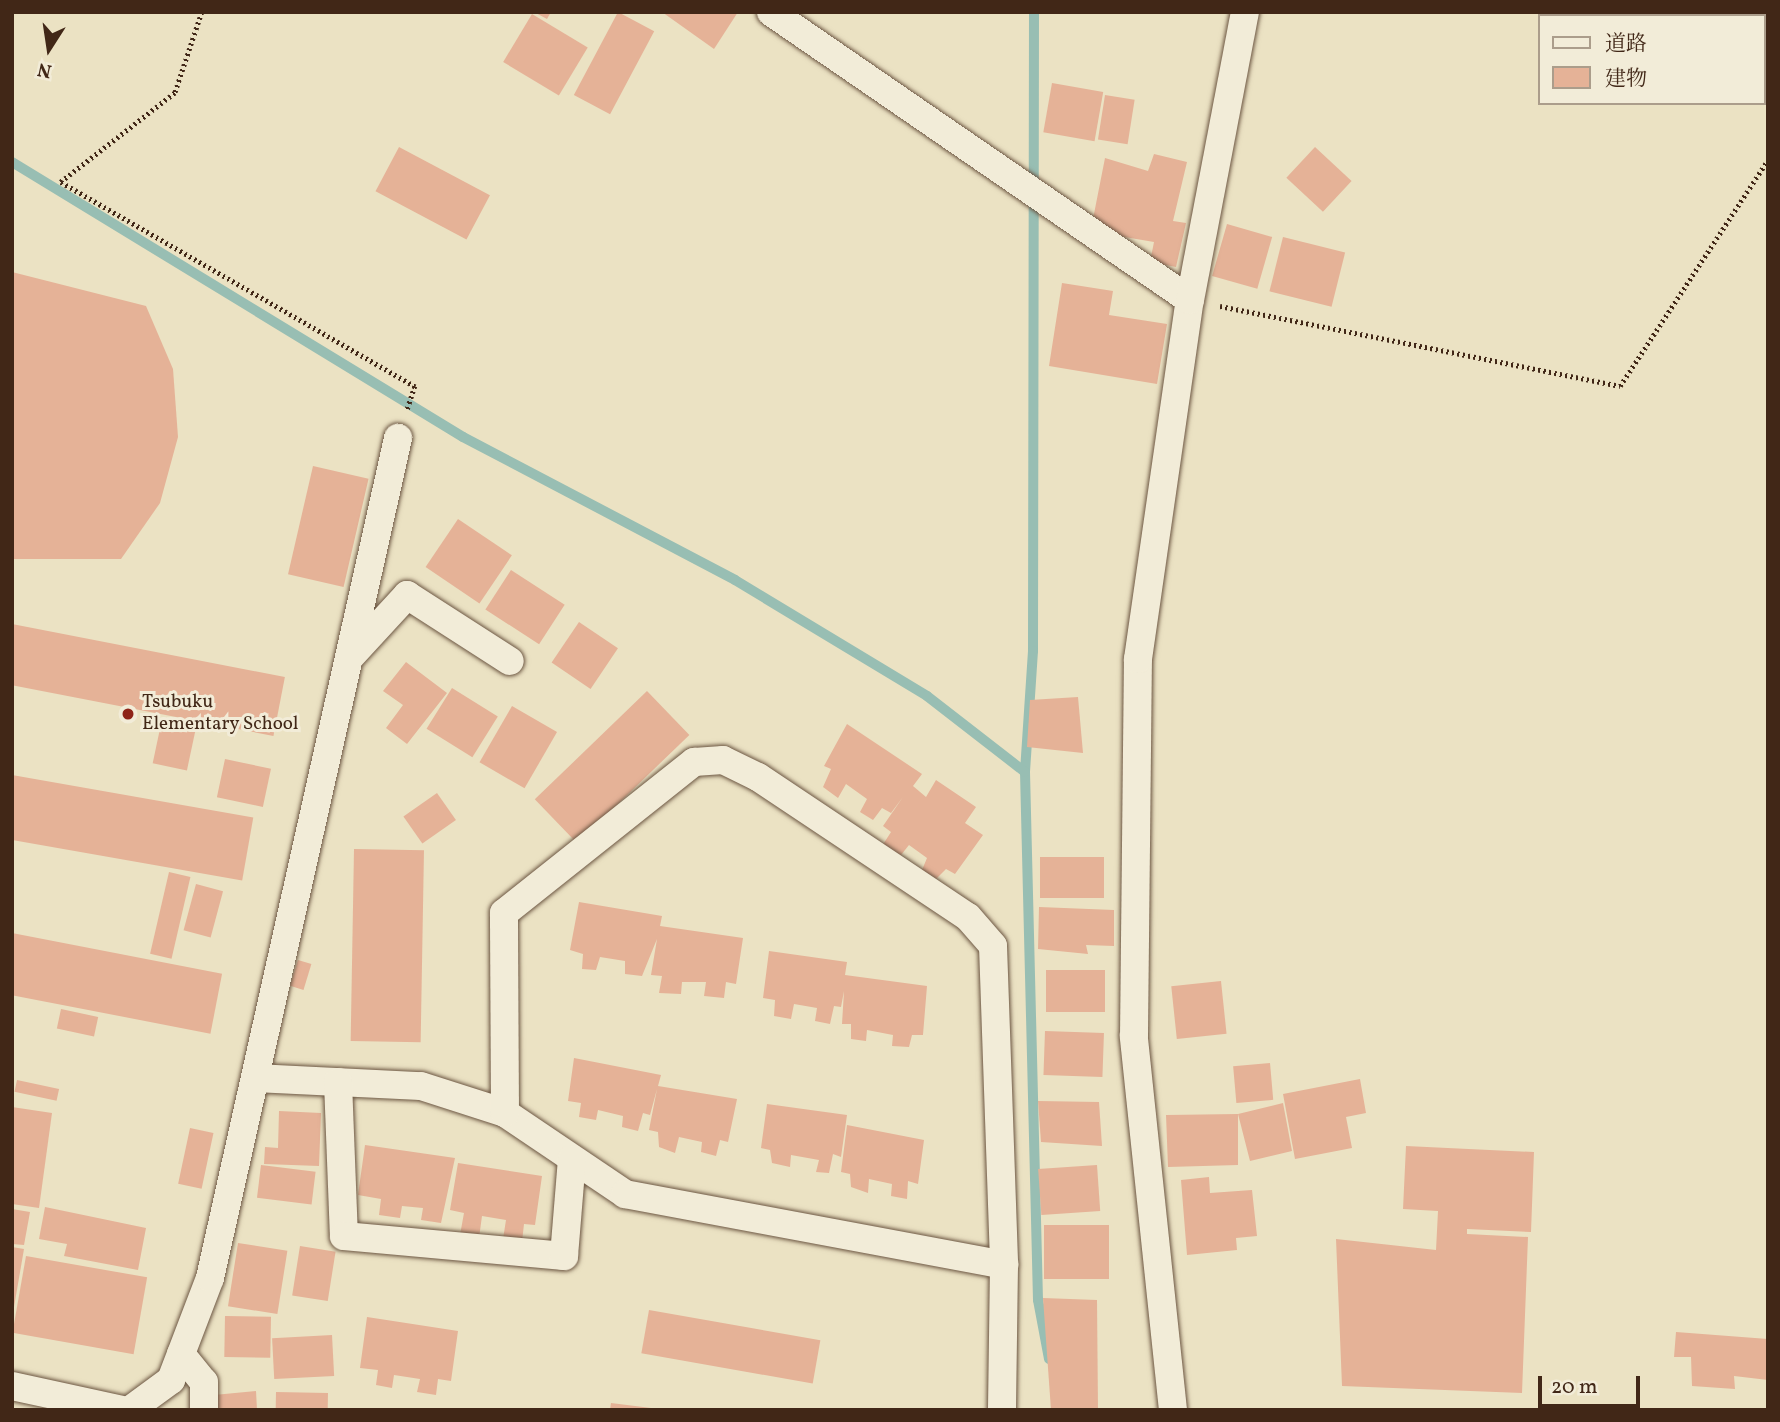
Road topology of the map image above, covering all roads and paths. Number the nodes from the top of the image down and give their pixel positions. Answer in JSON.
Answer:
{"nodes":[{"id":1,"x":202,"y":12,"type":"edge"},
{"id":2,"x":771,"y":12,"type":"edge"},
{"id":3,"x":1245,"y":12,"type":"edge"},
{"id":4,"x":1768,"y":160,"type":"edge"},
{"id":5,"x":1190,"y":300,"type":"junction"},
{"id":6,"x":398,"y":438,"type":"joint"},
{"id":7,"x":349,"y":658,"type":"junction"},
{"id":8,"x":510,"y":661,"type":"dead end"},
{"id":9,"x":255,"y":1078,"type":"junction"},
{"id":10,"x":338,"y":1082,"type":"junction"},
{"id":11,"x":505,"y":1113,"type":"junction"},
{"id":12,"x":572,"y":1159,"type":"junction"},
{"id":13,"x":1004,"y":1265,"type":"junction"},
{"id":14,"x":181,"y":1354,"type":"junction"},
{"id":15,"x":12,"y":1386,"type":"edge"},
{"id":16,"x":123,"y":1410,"type":"edge"},
{"id":17,"x":130,"y":1410,"type":"edge"},
{"id":18,"x":204,"y":1410,"type":"edge"},
{"id":19,"x":1002,"y":1410,"type":"edge"},
{"id":20,"x":1173,"y":1410,"type":"edge"}],
"edges":[{"from":1,"to":6,"type":"path"},
{"from":2,"to":5,"type":"street"},
{"from":3,"to":5,"type":"street"},
{"from":4,"to":5,"type":"path"},
{"from":5,"to":20,"type":"street"},
{"from":6,"to":7,"type":"street"},
{"from":7,"to":8,"type":"street"},
{"from":7,"to":9,"type":"street"},
{"from":9,"to":10,"type":"street"},
{"from":9,"to":14,"type":"street"},
{"from":10,"to":11,"type":"street"},
{"from":10,"to":12,"type":"street"},
{"from":11,"to":12,"type":"street"},
{"from":11,"to":13,"type":"street"},
{"from":12,"to":13,"type":"street"},
{"from":13,"to":19,"type":"street"},
{"from":14,"to":17,"type":"street"},
{"from":14,"to":18,"type":"street"},
{"from":15,"to":16,"type":"street"}]}
